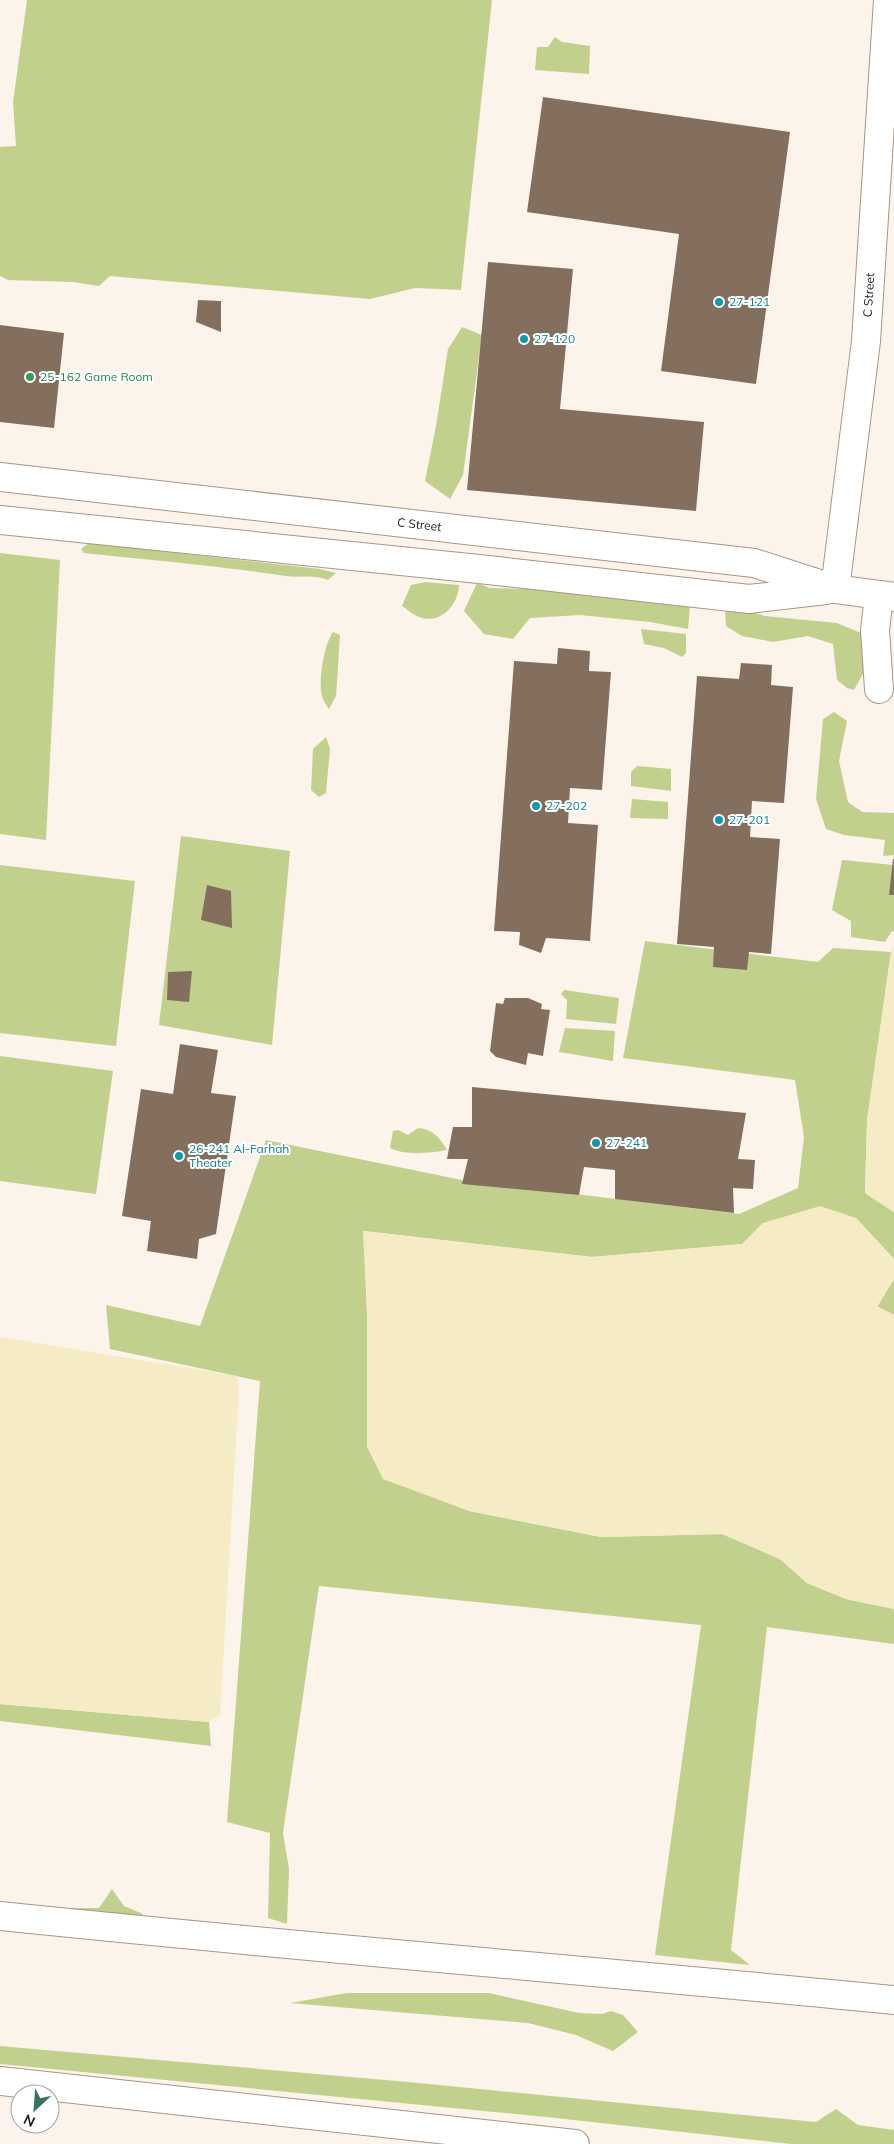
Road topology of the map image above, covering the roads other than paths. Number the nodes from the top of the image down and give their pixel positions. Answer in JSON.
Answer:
{"nodes":[{"id":1,"x":888,"y":0,"type":"edge"},
{"id":2,"x":0,"y":477,"type":"edge"},
{"id":3,"x":0,"y":520,"type":"edge"},
{"id":4,"x":835,"y":589,"type":"junction"},
{"id":5,"x":886,"y":596,"type":"edge"},
{"id":6,"x":879,"y":689,"type":"dead end"},
{"id":7,"x":0,"y":1916,"type":"edge"},
{"id":8,"x":894,"y":2000,"type":"edge"},
{"id":9,"x":0,"y":2081,"type":"edge"},
{"id":10,"x":575,"y":2144,"type":"edge"}],
"edges":[{"from":1,"to":4,"type":"street","name":"C Street"},
{"from":2,"to":4,"type":"street","name":"C Street"},
{"from":3,"to":4,"type":"street"},
{"from":4,"to":5,"type":"street"},
{"from":5,"to":6,"type":"street"},
{"from":7,"to":8,"type":"street"},
{"from":9,"to":10,"type":"street"}]}
